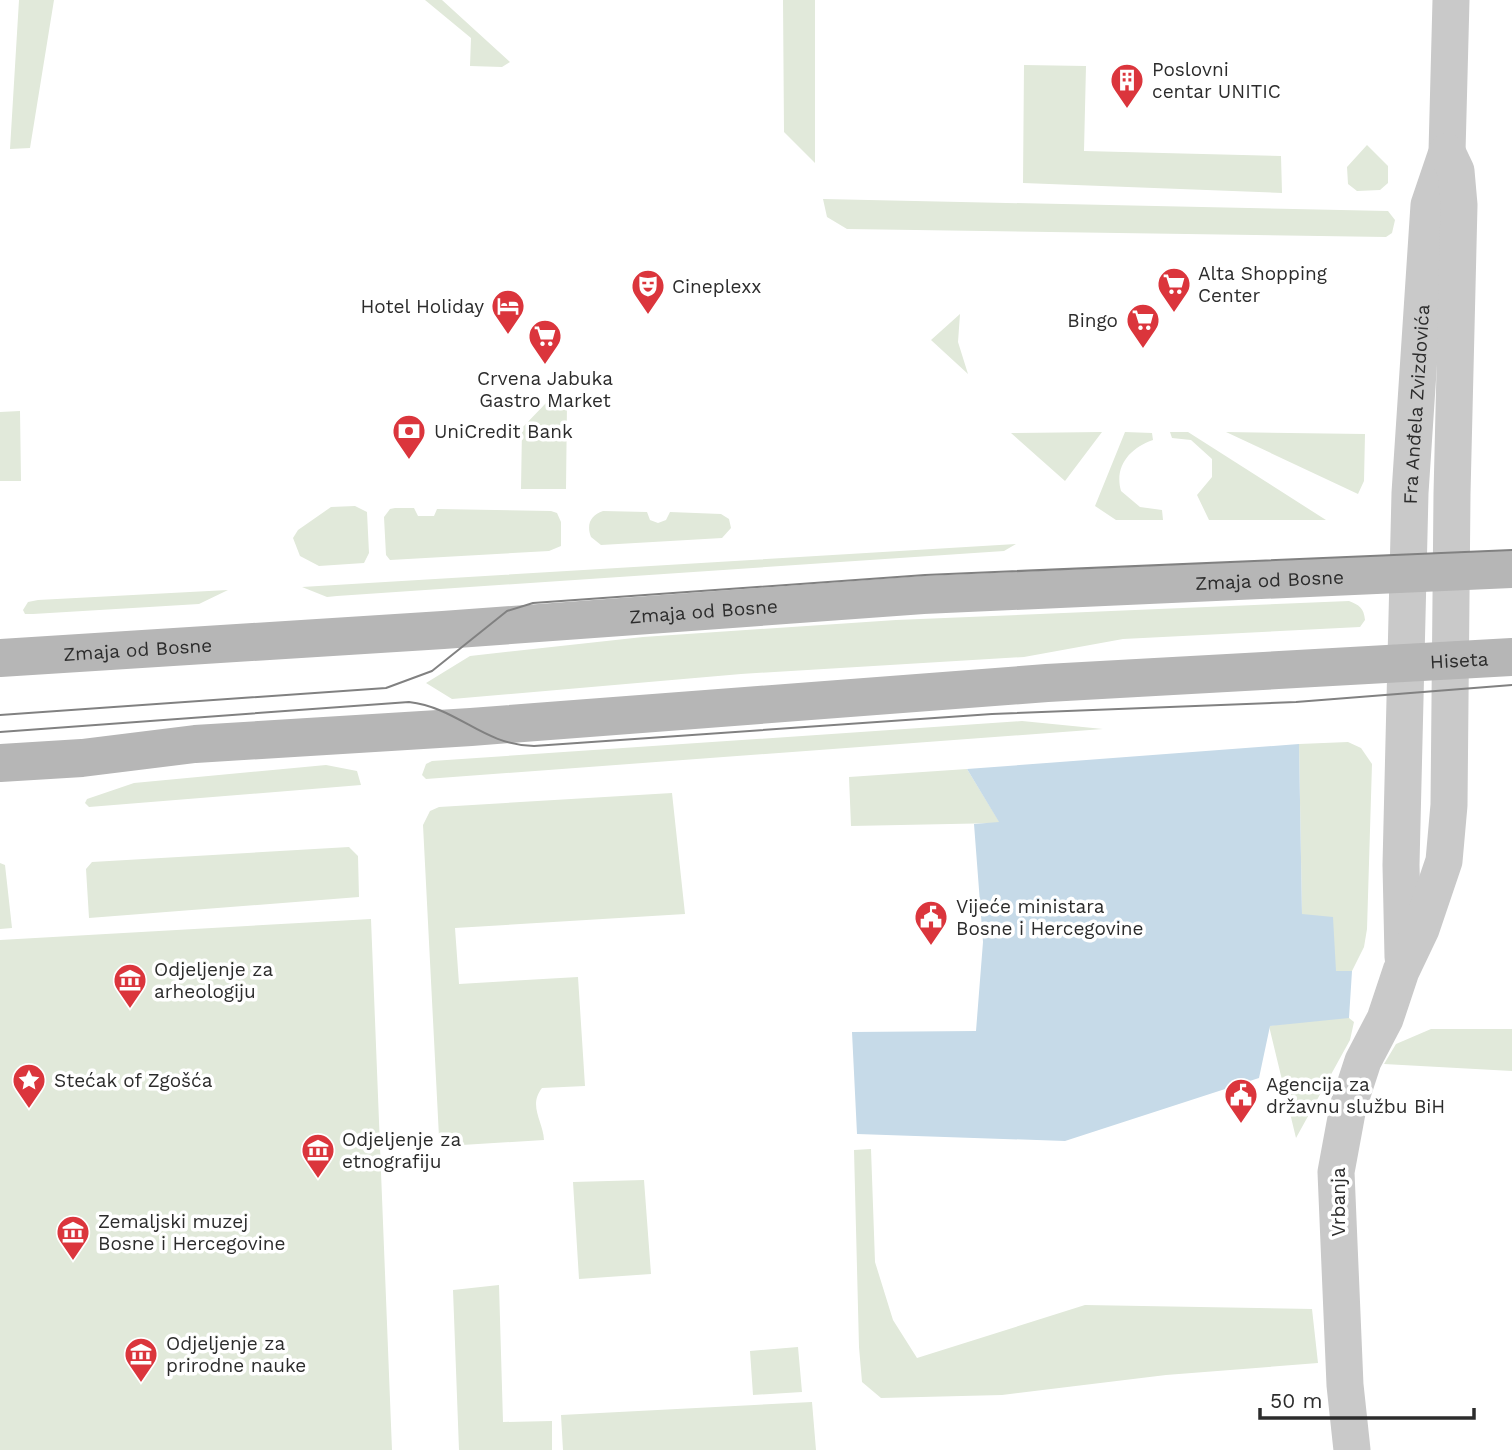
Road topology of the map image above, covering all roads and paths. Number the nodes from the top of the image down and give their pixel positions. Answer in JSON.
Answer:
{"nodes":[{"id":1,"x":1451,"y":0,"type":"edge"},
{"id":2,"x":1447,"y":152,"type":"junction"},
{"id":3,"x":1512,"y":569,"type":"edge"},
{"id":4,"x":1451,"y":572,"type":"junction"},
{"id":5,"x":1408,"y":573,"type":"junction"},
{"id":6,"x":1512,"y":657,"type":"edge"},
{"id":7,"x":0,"y":658,"type":"edge"},
{"id":8,"x":1451,"y":660,"type":"junction"},
{"id":9,"x":1406,"y":662,"type":"junction"},
{"id":10,"x":0,"y":764,"type":"edge"},
{"id":11,"x":1404,"y":965,"type":"junction"},
{"id":12,"x":1352,"y":1450,"type":"edge"}],
"edges":[{"from":1,"to":2,"type":"street","name":"Fra Anđela Zvizdovića"},
{"from":2,"to":4,"type":"street","name":"Fra Anđela Zvizdovića"},
{"from":2,"to":5,"type":"street","name":"Fra Anđela Zvizdovića"},
{"from":3,"to":4,"type":"main road","name":"Zmaja od Bosne"},
{"from":4,"to":5,"type":"main road","name":"Zmaja od Bosne"},
{"from":4,"to":8,"type":"street","name":"Fra Anđela Zvizdovića"},
{"from":5,"to":7,"type":"main road","name":"Zmaja od Bosne"},
{"from":5,"to":9,"type":"street","name":"Fra Anđela Zvizdovića"},
{"from":6,"to":8,"type":"main road","name":"Hiseta"},
{"from":8,"to":9,"type":"main road","name":"Hiseta"},
{"from":8,"to":11,"type":"street","name":"Vrbanja"},
{"from":9,"to":10,"type":"main road"},
{"from":9,"to":11,"type":"street","name":"Vrbanja"},
{"from":11,"to":12,"type":"street","name":"Vrbanja"}]}
